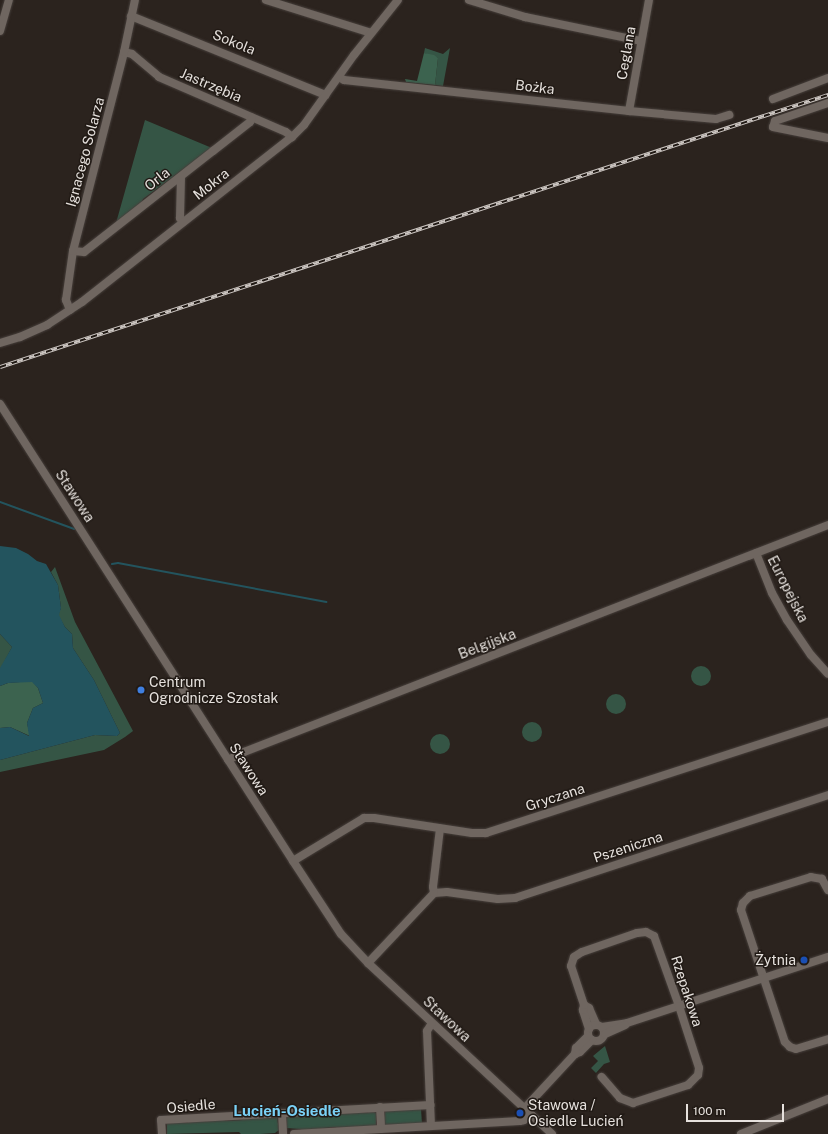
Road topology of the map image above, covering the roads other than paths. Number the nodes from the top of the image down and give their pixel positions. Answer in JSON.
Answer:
{"nodes":[{"id":1,"x":9,"y":0,"type":"edge"},
{"id":2,"x":135,"y":0,"type":"edge"},
{"id":3,"x":266,"y":0,"type":"edge"},
{"id":4,"x":398,"y":0,"type":"edge"},
{"id":5,"x":469,"y":0,"type":"edge"},
{"id":6,"x":649,"y":0,"type":"edge"},
{"id":7,"x":2,"y":14,"type":"edge"},
{"id":8,"x":131,"y":16,"type":"junction"},
{"id":9,"x":0,"y":31,"type":"edge"},
{"id":10,"x":371,"y":33,"type":"junction"},
{"id":11,"x":641,"y":41,"type":"junction"},
{"id":12,"x":124,"y":52,"type":"junction"},
{"id":13,"x":339,"y":77,"type":"junction"},
{"id":14,"x":828,"y":78,"type":"edge"},
{"id":15,"x":326,"y":95,"type":"junction"},
{"id":16,"x":773,"y":99,"type":"dead end"},
{"id":17,"x":828,"y":103,"type":"edge"},
{"id":18,"x":629,"y":111,"type":"junction"},
{"id":19,"x":729,"y":115,"type":"dead end"},
{"id":20,"x":252,"y":117,"type":"junction"},
{"id":21,"x":292,"y":136,"type":"junction"},
{"id":22,"x":828,"y":138,"type":"edge"},
{"id":23,"x":181,"y":177,"type":"junction"},
{"id":24,"x":184,"y":222,"type":"junction"},
{"id":25,"x":73,"y":251,"type":"junction"},
{"id":26,"x":70,"y":310,"type":"junction"},
{"id":27,"x":0,"y":343,"type":"edge"},
{"id":28,"x":0,"y":404,"type":"edge"},
{"id":29,"x":828,"y":525,"type":"edge"},
{"id":30,"x":756,"y":553,"type":"junction"},
{"id":31,"x":828,"y":674,"type":"edge"},
{"id":32,"x":828,"y":722,"type":"edge"},
{"id":33,"x":228,"y":760,"type":"junction"},
{"id":34,"x":828,"y":795,"type":"edge"},
{"id":35,"x":440,"y":828,"type":"junction"},
{"id":36,"x":292,"y":860,"type":"junction"},
{"id":37,"x":828,"y":890,"type":"edge"},
{"id":38,"x":434,"y":894,"type":"junction"},
{"id":39,"x":828,"y":957,"type":"edge"},
{"id":40,"x":368,"y":963,"type":"junction"},
{"id":41,"x":763,"y":978,"type":"junction"},
{"id":42,"x":679,"y":1006,"type":"junction"},
{"id":43,"x":432,"y":1023,"type":"junction"},
{"id":44,"x":595,"y":1032,"type":"junction"},
{"id":45,"x":828,"y":1039,"type":"edge"},
{"id":46,"x":602,"y":1077,"type":"dead end"},
{"id":47,"x":828,"y":1099,"type":"edge"},
{"id":48,"x":431,"y":1105,"type":"junction"},
{"id":49,"x":380,"y":1107,"type":"junction"},
{"id":50,"x":524,"y":1109,"type":"junction"},
{"id":51,"x":282,"y":1113,"type":"junction"},
{"id":52,"x":531,"y":1114,"type":"junction"},
{"id":53,"x":431,"y":1126,"type":"junction"},
{"id":54,"x":381,"y":1129,"type":"junction"},
{"id":55,"x":162,"y":1134,"type":"edge"},
{"id":56,"x":283,"y":1134,"type":"edge"},
{"id":57,"x":294,"y":1134,"type":"edge"},
{"id":58,"x":552,"y":1134,"type":"edge"},
{"id":59,"x":741,"y":1134,"type":"edge"}],
"edges":[{"from":1,"to":7,"type":"street"},
{"from":2,"to":8,"type":"street","name":"Ignacego Solarza"},
{"from":3,"to":10,"type":"street"},
{"from":4,"to":10,"type":"street","name":"Mokra"},
{"from":5,"to":11,"type":"street"},
{"from":6,"to":11,"type":"street","name":"Ceglana"},
{"from":7,"to":9,"type":"street"},
{"from":8,"to":12,"type":"street","name":"Ignacego Solarza"},
{"from":8,"to":15,"type":"street","name":"Sokola"},
{"from":10,"to":13,"type":"street","name":"Mokra"},
{"from":11,"to":18,"type":"street","name":"Ceglana"},
{"from":12,"to":20,"type":"street","name":"Jastrzębia"},
{"from":12,"to":25,"type":"street","name":"Ignacego Solarza"},
{"from":13,"to":15,"type":"street","name":"Mokra"},
{"from":13,"to":18,"type":"street","name":"Bożka"},
{"from":14,"to":16,"type":"street"},
{"from":15,"to":21,"type":"street","name":"Mokra"},
{"from":17,"to":22,"type":"street"},
{"from":18,"to":19,"type":"street","name":"Bożka"},
{"from":20,"to":21,"type":"street","name":"Jastrzębia"},
{"from":20,"to":23,"type":"street","name":"Orla"},
{"from":21,"to":24,"type":"street","name":"Mokra"},
{"from":23,"to":24,"type":"street"},
{"from":23,"to":25,"type":"street","name":"Orla"},
{"from":24,"to":26,"type":"street","name":"Mokra"},
{"from":25,"to":26,"type":"street","name":"Ignacego Solarza"},
{"from":26,"to":27,"type":"street","name":"Mokra"},
{"from":28,"to":33,"type":"street","name":"Stawowa"},
{"from":29,"to":30,"type":"street","name":"Belgijska"},
{"from":30,"to":31,"type":"street","name":"Europejska"},
{"from":30,"to":33,"type":"street","name":"Belgijska"},
{"from":32,"to":35,"type":"street","name":"Gryczana"},
{"from":33,"to":36,"type":"street","name":"Stawowa"},
{"from":34,"to":38,"type":"street","name":"Pszeniczna"},
{"from":35,"to":36,"type":"street","name":"Gryczana"},
{"from":35,"to":38,"type":"street"},
{"from":36,"to":40,"type":"street","name":"Stawowa"},
{"from":37,"to":41,"type":"street"},
{"from":38,"to":40,"type":"street"},
{"from":39,"to":41,"type":"street"},
{"from":40,"to":43,"type":"street","name":"Stawowa"},
{"from":41,"to":42,"type":"street"},
{"from":41,"to":45,"type":"street"},
{"from":42,"to":44,"type":"street"},
{"from":42,"to":44,"type":"street","name":"Rzepakowa"},
{"from":42,"to":46,"type":"street","name":"Rzepakowa"},
{"from":43,"to":48,"type":"street"},
{"from":43,"to":50,"type":"street","name":"Stawowa"},
{"from":44,"to":50,"type":"street"},
{"from":47,"to":59,"type":"street"},
{"from":48,"to":49,"type":"street","name":"Osiedle"},
{"from":48,"to":53,"type":"street"},
{"from":49,"to":51,"type":"street","name":"Osiedle"},
{"from":49,"to":54,"type":"street"},
{"from":50,"to":52,"type":"street","name":"Stawowa"},
{"from":51,"to":55,"type":"street","name":"Osiedle"},
{"from":51,"to":56,"type":"street"},
{"from":52,"to":53,"type":"street"},
{"from":52,"to":58,"type":"street","name":"Stawowa"},
{"from":53,"to":54,"type":"street"},
{"from":54,"to":57,"type":"street"}]}
